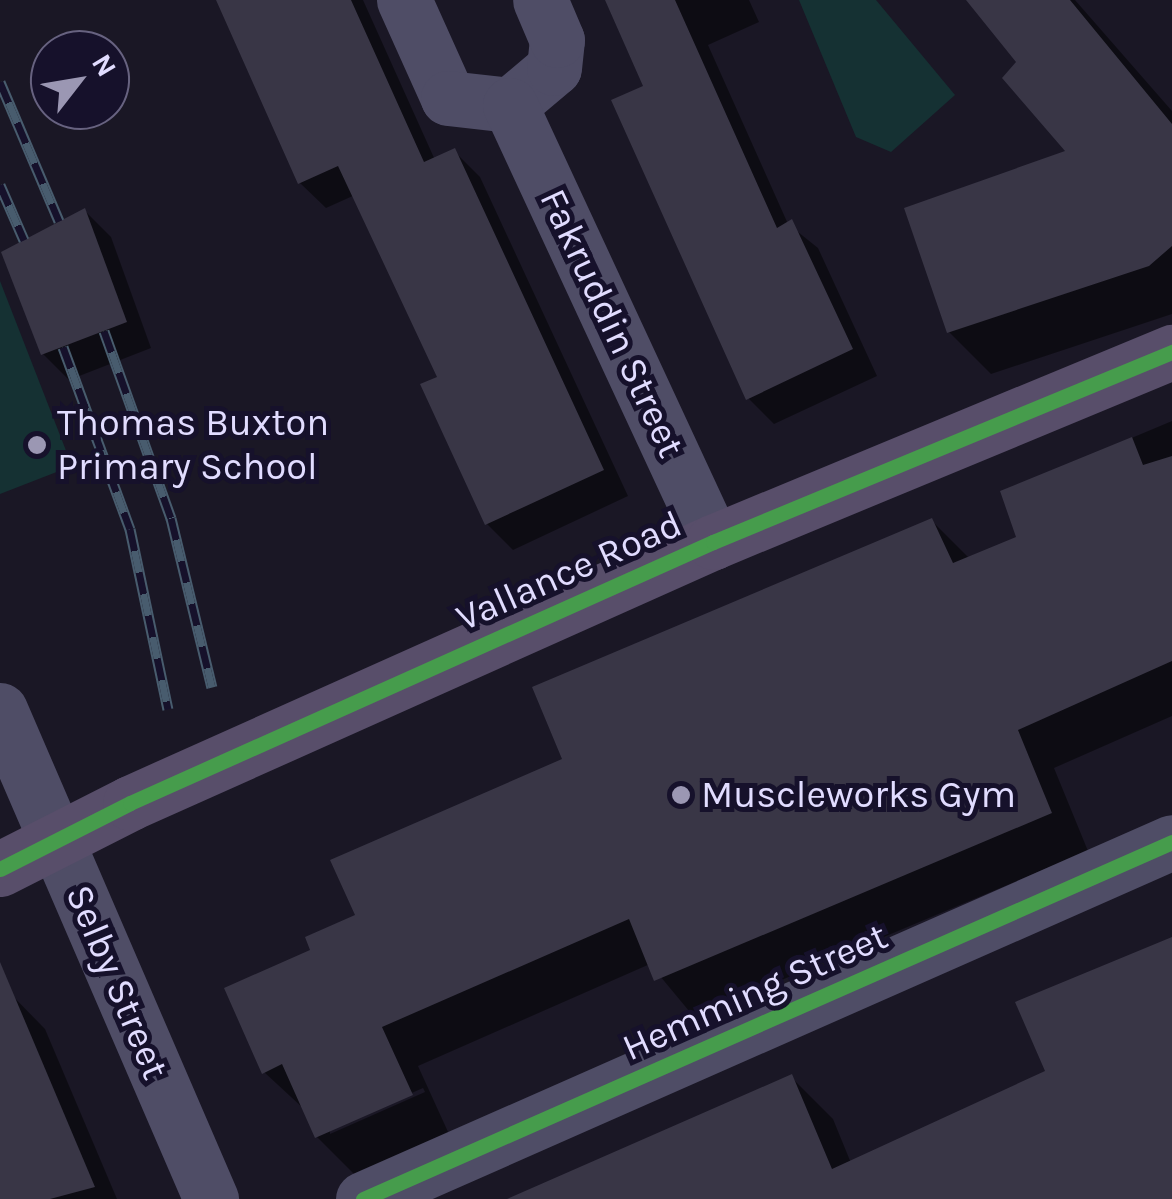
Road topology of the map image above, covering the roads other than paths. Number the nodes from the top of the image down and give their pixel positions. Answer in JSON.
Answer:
{"nodes":[{"id":1,"x":404,"y":0,"type":"edge"},
{"id":2,"x":540,"y":0,"type":"edge"},
{"id":3,"x":510,"y":104,"type":"junction"},
{"id":4,"x":1172,"y":352,"type":"edge"},
{"id":5,"x":714,"y":542,"type":"junction"},
{"id":6,"x":0,"y":710,"type":"edge"},
{"id":7,"x":56,"y":840,"type":"junction"},
{"id":8,"x":1172,"y":842,"type":"edge"},
{"id":9,"x":0,"y":869,"type":"edge"},
{"id":10,"x":211,"y":1199,"type":"edge"},
{"id":11,"x":363,"y":1199,"type":"edge"}],
"edges":[{"from":1,"to":3,"type":"street"},
{"from":2,"to":3,"type":"street"},
{"from":3,"to":5,"type":"street","name":"Fakruddin Street"},
{"from":4,"to":5,"type":"main road","name":"Vallance Road"},
{"from":5,"to":7,"type":"main road","name":"Vallance Road"},
{"from":6,"to":7,"type":"street","name":"Selby Street"},
{"from":7,"to":9,"type":"main road","name":"Vallance Road"},
{"from":7,"to":10,"type":"street","name":"Selby Street"},
{"from":8,"to":11,"type":"street","name":"Hemming Street"}]}
